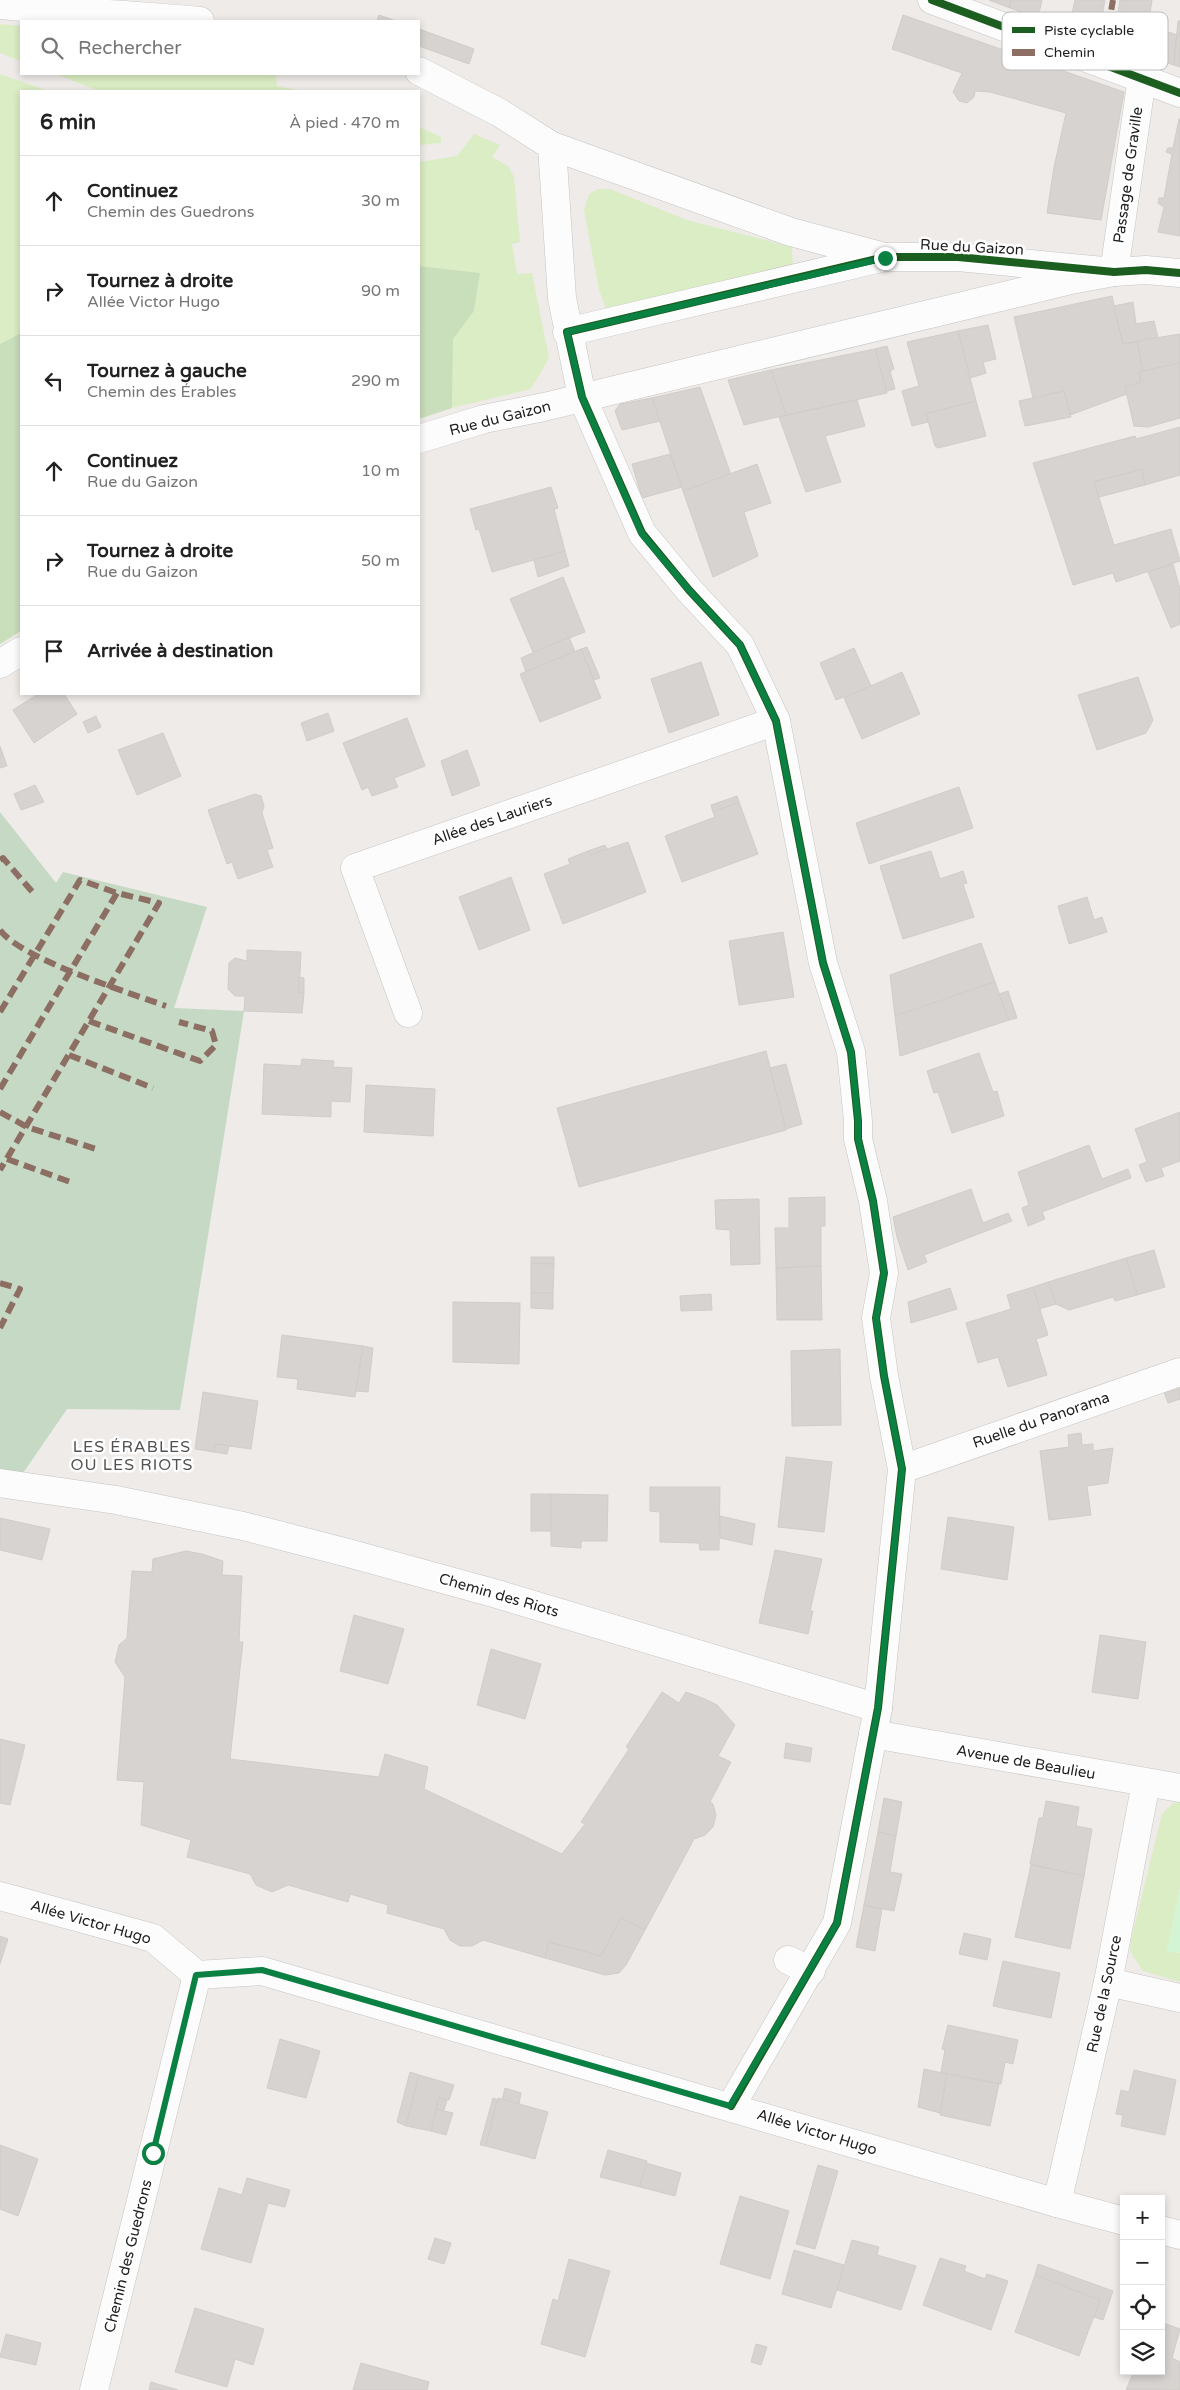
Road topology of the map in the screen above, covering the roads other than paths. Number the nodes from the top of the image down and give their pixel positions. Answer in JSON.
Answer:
{"nodes":[{"id":1,"x":932,"y":0,"type":"edge"},
{"id":2,"x":0,"y":5,"type":"edge"},
{"id":3,"x":188,"y":20,"type":"edge"},
{"id":4,"x":1002,"y":26,"type":"edge"},
{"id":5,"x":1120,"y":70,"type":"edge"},
{"id":6,"x":420,"y":72,"type":"edge"},
{"id":7,"x":1142,"y":78,"type":"junction"},
{"id":8,"x":1180,"y":92,"type":"edge"},
{"id":9,"x":552,"y":146,"type":"junction"},
{"id":10,"x":885,"y":258,"type":"junction"},
{"id":11,"x":1114,"y":272,"type":"junction"},
{"id":12,"x":1180,"y":273,"type":"edge"},
{"id":13,"x":567,"y":332,"type":"junction"},
{"id":14,"x":582,"y":397,"type":"junction"},
{"id":15,"x":420,"y":439,"type":"edge"},
{"id":16,"x":20,"y":652,"type":"edge"},
{"id":17,"x":0,"y":664,"type":"edge"},
{"id":18,"x":776,"y":721,"type":"junction"},
{"id":19,"x":408,"y":1013,"type":"dead end"},
{"id":20,"x":1180,"y":1372,"type":"edge"},
{"id":21,"x":902,"y":1469,"type":"junction"},
{"id":22,"x":0,"y":1482,"type":"edge"},
{"id":23,"x":878,"y":1708,"type":"junction"},
{"id":24,"x":873,"y":1734,"type":"junction"},
{"id":25,"x":1146,"y":1783,"type":"junction"},
{"id":26,"x":1180,"y":1788,"type":"edge"},
{"id":27,"x":0,"y":1896,"type":"edge"},
{"id":28,"x":196,"y":1975,"type":"junction"},
{"id":29,"x":1108,"y":1982,"type":"junction"},
{"id":30,"x":1180,"y":1998,"type":"edge"},
{"id":31,"x":730,"y":2106,"type":"junction"},
{"id":32,"x":1057,"y":2203,"type":"junction"},
{"id":33,"x":1120,"y":2220,"type":"edge"},
{"id":34,"x":1165,"y":2231,"type":"edge"},
{"id":35,"x":1180,"y":2235,"type":"edge"},
{"id":36,"x":94,"y":2390,"type":"edge"}],
"edges":[{"from":1,"to":4,"type":"street"},
{"from":2,"to":3,"type":"street"},
{"from":5,"to":7,"type":"street"},
{"from":6,"to":9,"type":"street"},
{"from":7,"to":8,"type":"street"},
{"from":7,"to":11,"type":"street","name":"Passage de Graville"},
{"from":9,"to":10,"type":"street"},
{"from":9,"to":13,"type":"street"},
{"from":10,"to":11,"type":"street","name":"Rue du Gaizon"},
{"from":10,"to":13,"type":"street","name":"Rue du Gaizon"},
{"from":11,"to":12,"type":"street","name":"Rue du Gaizon"},
{"from":11,"to":14,"type":"street","name":"Rue du Gaizon"},
{"from":13,"to":14,"type":"street"},
{"from":14,"to":15,"type":"street","name":"Rue du Gaizon"},
{"from":14,"to":18,"type":"street"},
{"from":16,"to":17,"type":"street"},
{"from":18,"to":19,"type":"street","name":"Allée des Lauriers"},
{"from":18,"to":21,"type":"street"},
{"from":20,"to":21,"type":"street","name":"Ruelle du Panorama"},
{"from":21,"to":23,"type":"street"},
{"from":22,"to":23,"type":"street","name":"Chemin des Riots"},
{"from":23,"to":24,"type":"street"},
{"from":24,"to":25,"type":"street","name":"Avenue de Beaulieu"},
{"from":24,"to":31,"type":"street"},
{"from":25,"to":26,"type":"street","name":"Avenue de Beaulieu"},
{"from":25,"to":29,"type":"street","name":"Rue de la Source"},
{"from":27,"to":28,"type":"street","name":"Allée Victor Hugo"},
{"from":28,"to":31,"type":"street","name":"Allée Victor Hugo"},
{"from":28,"to":36,"type":"street","name":"Chemin des Guedrons"},
{"from":29,"to":30,"type":"street"},
{"from":29,"to":32,"type":"street","name":"Rue de la Source"},
{"from":31,"to":32,"type":"street","name":"Allée Victor Hugo"},
{"from":32,"to":33,"type":"street","name":"Allée Victor Hugo"},
{"from":34,"to":35,"type":"street"}]}
